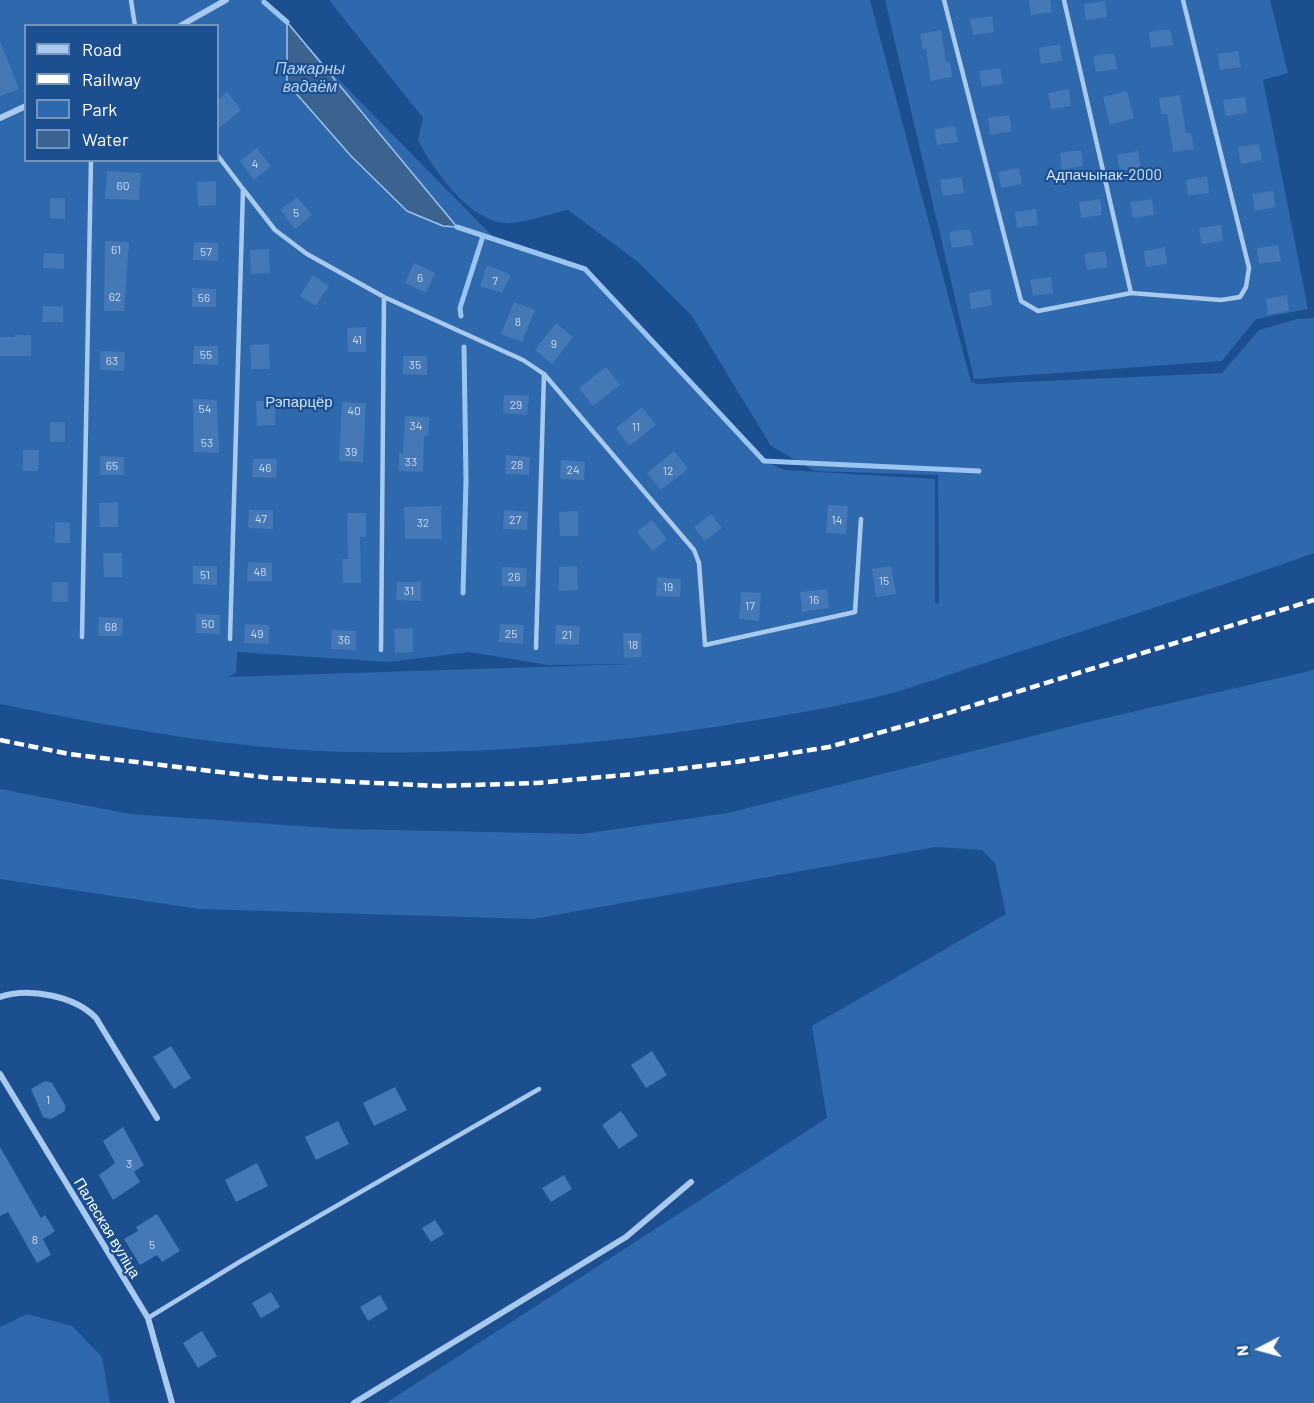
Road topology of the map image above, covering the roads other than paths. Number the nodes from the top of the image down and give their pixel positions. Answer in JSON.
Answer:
{"nodes":[{"id":1,"x":131,"y":0,"type":"edge"},
{"id":2,"x":209,"y":0,"type":"edge"},
{"id":3,"x":226,"y":0,"type":"edge"},
{"id":4,"x":944,"y":0,"type":"edge"},
{"id":5,"x":1064,"y":0,"type":"edge"},
{"id":6,"x":1184,"y":0,"type":"edge"},
{"id":7,"x":217,"y":3,"type":"junction"},
{"id":8,"x":135,"y":24,"type":"edge"},
{"id":9,"x":183,"y":24,"type":"edge"},
{"id":10,"x":24,"y":107,"type":"edge"},
{"id":11,"x":0,"y":118,"type":"edge"},
{"id":12,"x":219,"y":157,"type":"edge"},
{"id":13,"x":91,"y":162,"type":"edge"},
{"id":14,"x":243,"y":189,"type":"junction"},
{"id":15,"x":1131,"y":293,"type":"junction"},
{"id":16,"x":384,"y":297,"type":"junction"},
{"id":17,"x":544,"y":374,"type":"junction"},
{"id":18,"x":861,"y":519,"type":"dead end"},
{"id":19,"x":82,"y":638,"type":"dead end"},
{"id":20,"x":230,"y":639,"type":"dead end"},
{"id":21,"x":536,"y":648,"type":"dead end"},
{"id":22,"x":381,"y":650,"type":"dead end"},
{"id":23,"x":0,"y":997,"type":"edge"},
{"id":24,"x":0,"y":1074,"type":"edge"},
{"id":25,"x":539,"y":1089,"type":"dead end"},
{"id":26,"x":157,"y":1118,"type":"dead end"},
{"id":27,"x":691,"y":1182,"type":"dead end"},
{"id":28,"x":148,"y":1318,"type":"junction"},
{"id":29,"x":172,"y":1403,"type":"edge"},
{"id":30,"x":354,"y":1403,"type":"edge"}],
"edges":[{"from":1,"to":8,"type":"lane"},
{"from":2,"to":7,"type":"street"},
{"from":3,"to":7,"type":"street"},
{"from":4,"to":15,"type":"lane"},
{"from":5,"to":15,"type":"lane"},
{"from":6,"to":15,"type":"lane"},
{"from":7,"to":9,"type":"street"},
{"from":10,"to":11,"type":"street"},
{"from":12,"to":14,"type":"lane"},
{"from":13,"to":19,"type":"lane"},
{"from":14,"to":16,"type":"lane"},
{"from":14,"to":20,"type":"lane"},
{"from":16,"to":17,"type":"lane"},
{"from":16,"to":22,"type":"lane"},
{"from":17,"to":18,"type":"lane"},
{"from":17,"to":21,"type":"lane"},
{"from":23,"to":26,"type":"street"},
{"from":24,"to":28,"type":"street","name":"Палеская вуліца"},
{"from":25,"to":28,"type":"lane"},
{"from":27,"to":30,"type":"street"},
{"from":28,"to":29,"type":"street","name":"Палеская вуліца"}]}
